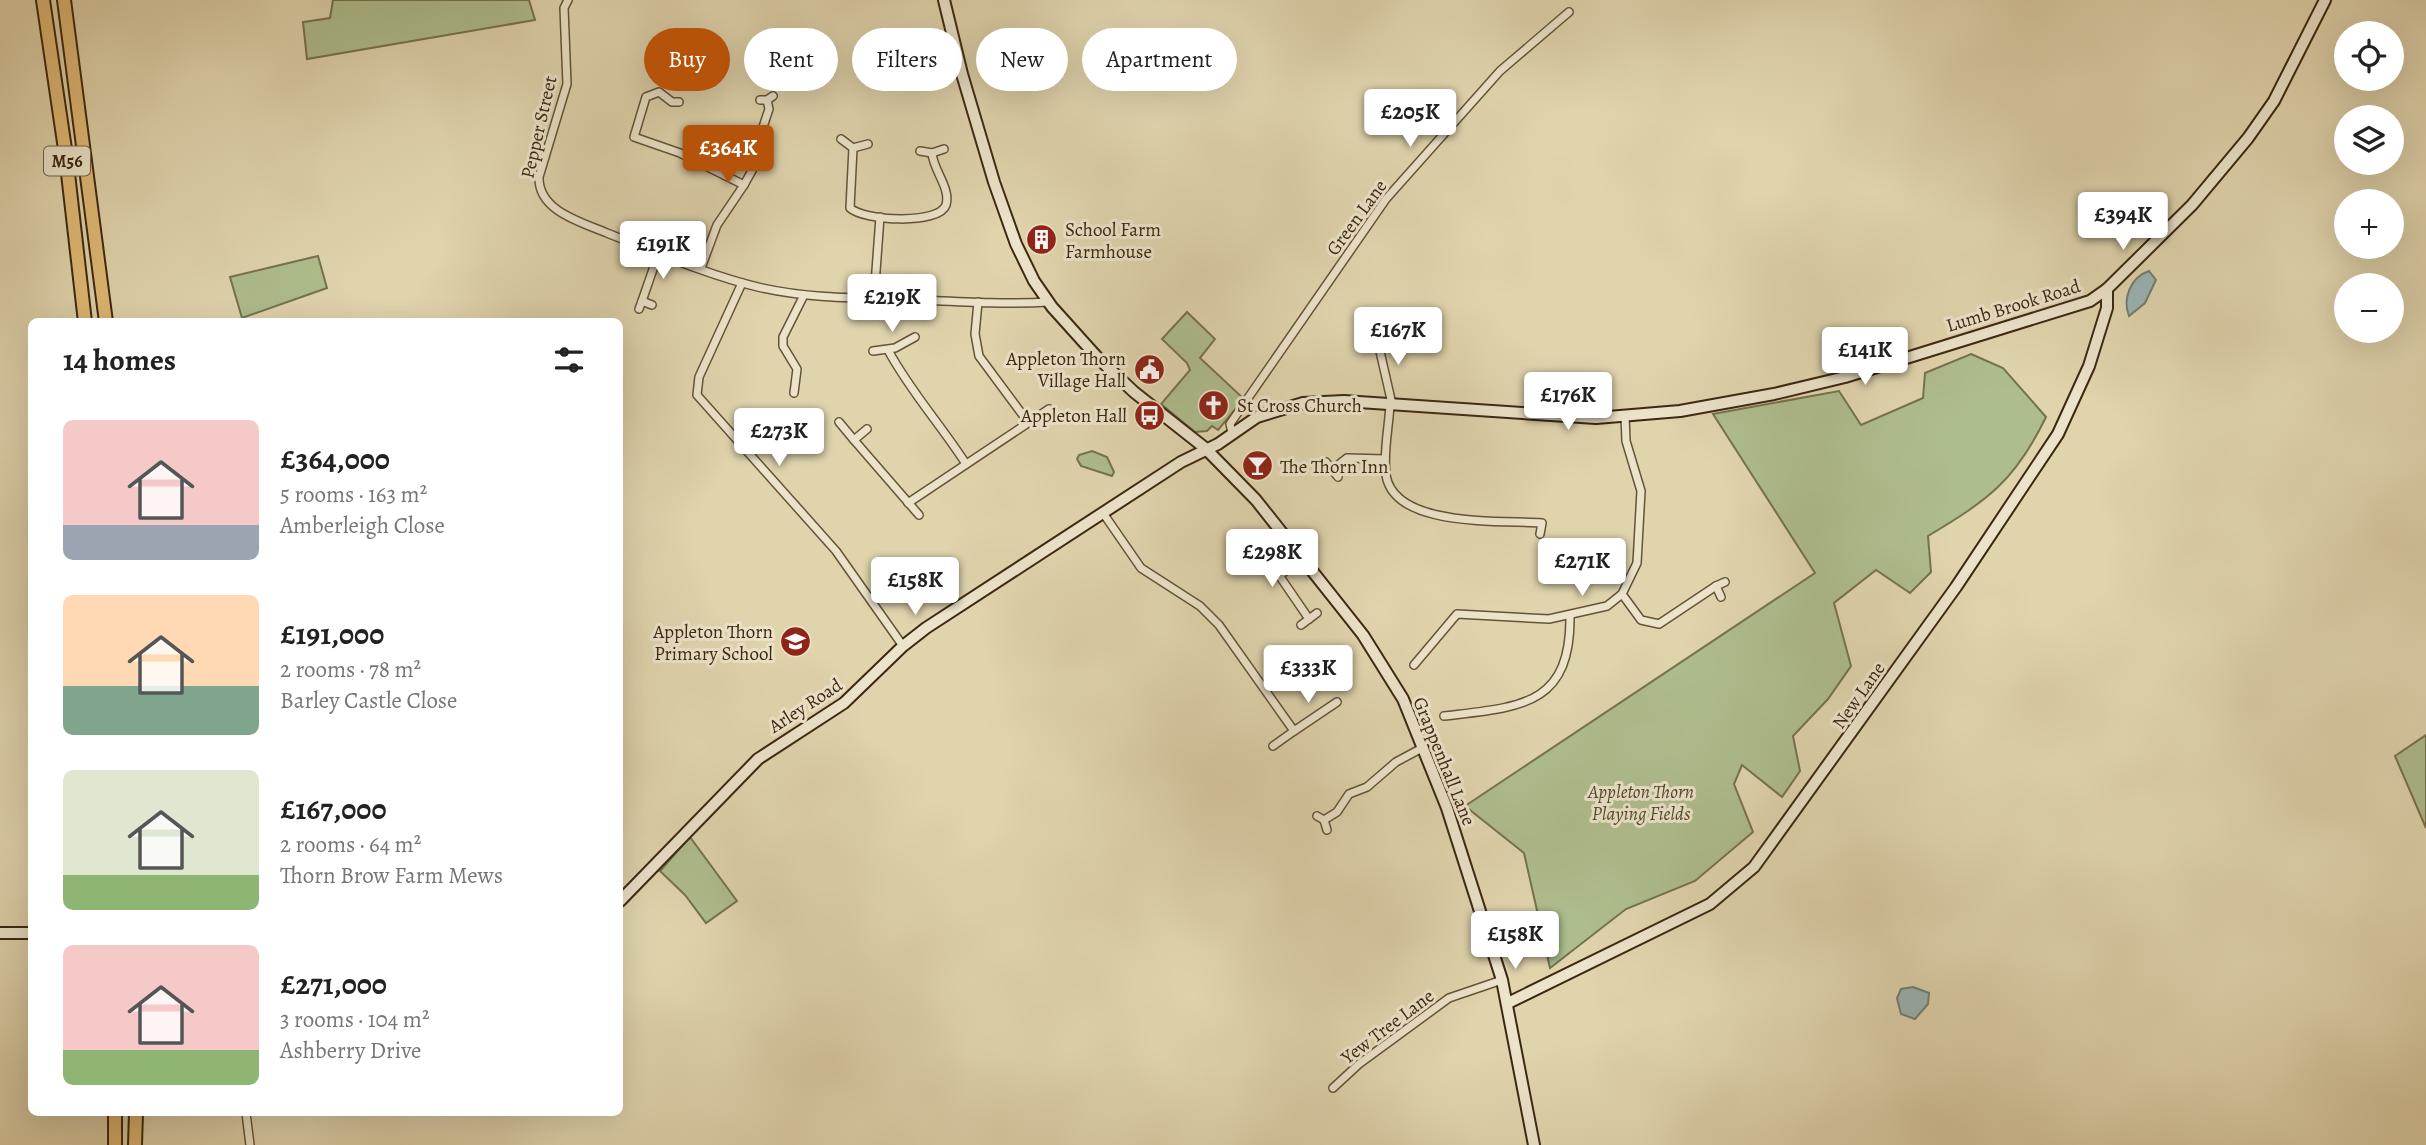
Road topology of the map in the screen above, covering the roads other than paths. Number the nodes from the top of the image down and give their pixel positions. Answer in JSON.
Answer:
{"nodes":[{"id":1,"x":43,"y":0,"type":"edge"},
{"id":2,"x":64,"y":0,"type":"edge"},
{"id":3,"x":568,"y":0,"type":"edge"},
{"id":4,"x":944,"y":0,"type":"edge"},
{"id":5,"x":2325,"y":0,"type":"edge"},
{"id":6,"x":1569,"y":12,"type":"dead end"},
{"id":7,"x":647,"y":91,"type":"edge"},
{"id":8,"x":646,"y":97,"type":"junction"},
{"id":9,"x":767,"y":99,"type":"dead end"},
{"id":10,"x":680,"y":102,"type":"dead end"},
{"id":11,"x":841,"y":139,"type":"dead end"},
{"id":12,"x":868,"y":144,"type":"dead end"},
{"id":13,"x":853,"y":148,"type":"junction"},
{"id":14,"x":944,"y":149,"type":"dead end"},
{"id":15,"x":920,"y":151,"type":"dead end"},
{"id":16,"x":932,"y":153,"type":"junction"},
{"id":17,"x":744,"y":185,"type":"junction"},
{"id":18,"x":880,"y":217,"type":"junction"},
{"id":19,"x":659,"y":252,"type":"junction"},
{"id":20,"x":701,"y":268,"type":"junction"},
{"id":21,"x":742,"y":283,"type":"junction"},
{"id":22,"x":2107,"y":289,"type":"junction"},
{"id":23,"x":804,"y":295,"type":"junction"},
{"id":24,"x":874,"y":298,"type":"junction"},
{"id":25,"x":978,"y":302,"type":"junction"},
{"id":26,"x":1048,"y":302,"type":"junction"},
{"id":27,"x":652,"y":305,"type":"dead end"},
{"id":28,"x":85,"y":318,"type":"edge"},
{"id":29,"x":105,"y":318,"type":"edge"},
{"id":30,"x":1376,"y":334,"type":"dead end"},
{"id":31,"x":915,"y":337,"type":"dead end"},
{"id":32,"x":888,"y":350,"type":"junction"},
{"id":33,"x":873,"y":351,"type":"dead end"},
{"id":34,"x":794,"y":393,"type":"dead end"},
{"id":35,"x":1391,"y":404,"type":"junction"},
{"id":36,"x":1049,"y":409,"type":"dead end"},
{"id":37,"x":1625,"y":416,"type":"junction"},
{"id":38,"x":839,"y":422,"type":"dead end"},
{"id":39,"x":1028,"y":422,"type":"junction"},
{"id":40,"x":867,"y":429,"type":"dead end"},
{"id":41,"x":1232,"y":433,"type":"junction"},
{"id":42,"x":854,"y":439,"type":"junction"},
{"id":43,"x":1205,"y":448,"type":"junction"},
{"id":44,"x":1385,"y":459,"type":"junction"},
{"id":45,"x":1326,"y":462,"type":"dead end"},
{"id":46,"x":966,"y":464,"type":"junction"},
{"id":47,"x":1332,"y":470,"type":"junction"},
{"id":48,"x":1338,"y":477,"type":"dead end"},
{"id":49,"x":908,"y":503,"type":"junction"},
{"id":50,"x":1103,"y":513,"type":"junction"},
{"id":51,"x":919,"y":515,"type":"dead end"},
{"id":52,"x":1540,"y":534,"type":"dead end"},
{"id":53,"x":1257,"y":543,"type":"dead end"},
{"id":54,"x":1303,"y":557,"type":"junction"},
{"id":55,"x":1279,"y":576,"type":"junction"},
{"id":56,"x":1725,"y":582,"type":"dead end"},
{"id":57,"x":1716,"y":586,"type":"junction"},
{"id":58,"x":1622,"y":594,"type":"junction"},
{"id":59,"x":1721,"y":597,"type":"dead end"},
{"id":60,"x":1317,"y":613,"type":"dead end"},
{"id":61,"x":1570,"y":616,"type":"junction"},
{"id":62,"x":1309,"y":619,"type":"junction"},
{"id":63,"x":1301,"y":625,"type":"dead end"},
{"id":64,"x":903,"y":646,"type":"junction"},
{"id":65,"x":1415,"y":665,"type":"dead end"},
{"id":66,"x":1337,"y":702,"type":"dead end"},
{"id":67,"x":1443,"y":716,"type":"dead end"},
{"id":68,"x":1294,"y":731,"type":"junction"},
{"id":69,"x":1273,"y":747,"type":"dead end"},
{"id":70,"x":1424,"y":747,"type":"junction"},
{"id":71,"x":1327,"y":830,"type":"dead end"},
{"id":72,"x":623,"y":898,"type":"edge"},
{"id":73,"x":0,"y":933,"type":"edge"},
{"id":74,"x":28,"y":933,"type":"edge"},
{"id":75,"x":1502,"y":980,"type":"junction"},
{"id":76,"x":1508,"y":1003,"type":"junction"},
{"id":77,"x":1333,"y":1088,"type":"dead end"},
{"id":78,"x":116,"y":1116,"type":"edge"},
{"id":79,"x":136,"y":1116,"type":"edge"},
{"id":80,"x":246,"y":1116,"type":"edge"},
{"id":81,"x":115,"y":1145,"type":"edge"},
{"id":82,"x":135,"y":1145,"type":"edge"},
{"id":83,"x":250,"y":1145,"type":"edge"},
{"id":84,"x":1534,"y":1145,"type":"edge"}],
"edges":[{"from":1,"to":28,"type":"highway","number":"M56"},
{"from":2,"to":29,"type":"highway","number":"M56"},
{"from":3,"to":19,"type":"street","name":"Pepper Street"},
{"from":4,"to":26,"type":"street","name":"Grappenhall Lane"},
{"from":5,"to":22,"type":"street","name":"Lumb Brook Road"},
{"from":6,"to":41,"type":"street","name":"Green Lane"},
{"from":7,"to":8,"type":"street"},
{"from":8,"to":10,"type":"street"},
{"from":8,"to":17,"type":"street"},
{"from":9,"to":17,"type":"street"},
{"from":11,"to":13,"type":"street"},
{"from":12,"to":13,"type":"street"},
{"from":13,"to":18,"type":"street"},
{"from":14,"to":16,"type":"street"},
{"from":15,"to":16,"type":"street"},
{"from":16,"to":18,"type":"street"},
{"from":17,"to":20,"type":"street"},
{"from":18,"to":24,"type":"street"},
{"from":19,"to":20,"type":"street","name":"Pepper Street"},
{"from":19,"to":27,"type":"street"},
{"from":20,"to":21,"type":"street","name":"Pepper Street"},
{"from":21,"to":23,"type":"street","name":"Pepper Street"},
{"from":21,"to":64,"type":"street"},
{"from":22,"to":37,"type":"street","name":"Lumb Brook Road"},
{"from":22,"to":76,"type":"street","name":"New Lane"},
{"from":23,"to":24,"type":"street","name":"Pepper Street"},
{"from":23,"to":34,"type":"street"},
{"from":24,"to":25,"type":"street","name":"Pepper Street"},
{"from":25,"to":26,"type":"street","name":"Pepper Street"},
{"from":25,"to":39,"type":"street"},
{"from":26,"to":43,"type":"street","name":"Grappenhall Lane"},
{"from":30,"to":35,"type":"street"},
{"from":31,"to":32,"type":"street"},
{"from":32,"to":33,"type":"street"},
{"from":32,"to":46,"type":"street"},
{"from":35,"to":37,"type":"street","name":"Lumb Brook Road"},
{"from":35,"to":41,"type":"street","name":"Lumb Brook Road"},
{"from":35,"to":44,"type":"street"},
{"from":36,"to":39,"type":"street"},
{"from":37,"to":58,"type":"street"},
{"from":38,"to":42,"type":"street"},
{"from":39,"to":46,"type":"street"},
{"from":40,"to":42,"type":"street"},
{"from":41,"to":43,"type":"street","name":"Lumb Brook Road"},
{"from":42,"to":49,"type":"street"},
{"from":43,"to":50,"type":"street","name":"Arley Road"},
{"from":43,"to":54,"type":"street","name":"Grappenhall Lane"},
{"from":44,"to":47,"type":"street"},
{"from":44,"to":52,"type":"street"},
{"from":45,"to":47,"type":"street"},
{"from":46,"to":49,"type":"street"},
{"from":47,"to":48,"type":"street"},
{"from":49,"to":51,"type":"street"},
{"from":50,"to":64,"type":"street","name":"Arley Road"},
{"from":50,"to":68,"type":"street"},
{"from":53,"to":55,"type":"street"},
{"from":54,"to":55,"type":"street"},
{"from":54,"to":70,"type":"street","name":"Grappenhall Lane"},
{"from":55,"to":62,"type":"street"},
{"from":56,"to":57,"type":"street"},
{"from":57,"to":58,"type":"street"},
{"from":57,"to":59,"type":"street"},
{"from":58,"to":61,"type":"street"},
{"from":60,"to":62,"type":"street"},
{"from":61,"to":65,"type":"street"},
{"from":61,"to":67,"type":"street"},
{"from":62,"to":63,"type":"street"},
{"from":64,"to":72,"type":"street","name":"Arley Road"},
{"from":66,"to":68,"type":"street"},
{"from":68,"to":69,"type":"street"},
{"from":70,"to":71,"type":"street"},
{"from":70,"to":75,"type":"street","name":"Grappenhall Lane"},
{"from":73,"to":74,"type":"street"},
{"from":75,"to":76,"type":"street","name":"Grappenhall Lane"},
{"from":75,"to":77,"type":"street","name":"Yew Tree Lane"},
{"from":76,"to":84,"type":"street","name":"Grappenhall Lane"},
{"from":78,"to":81,"type":"highway"},
{"from":79,"to":82,"type":"highway"},
{"from":80,"to":83,"type":"street"}]}
